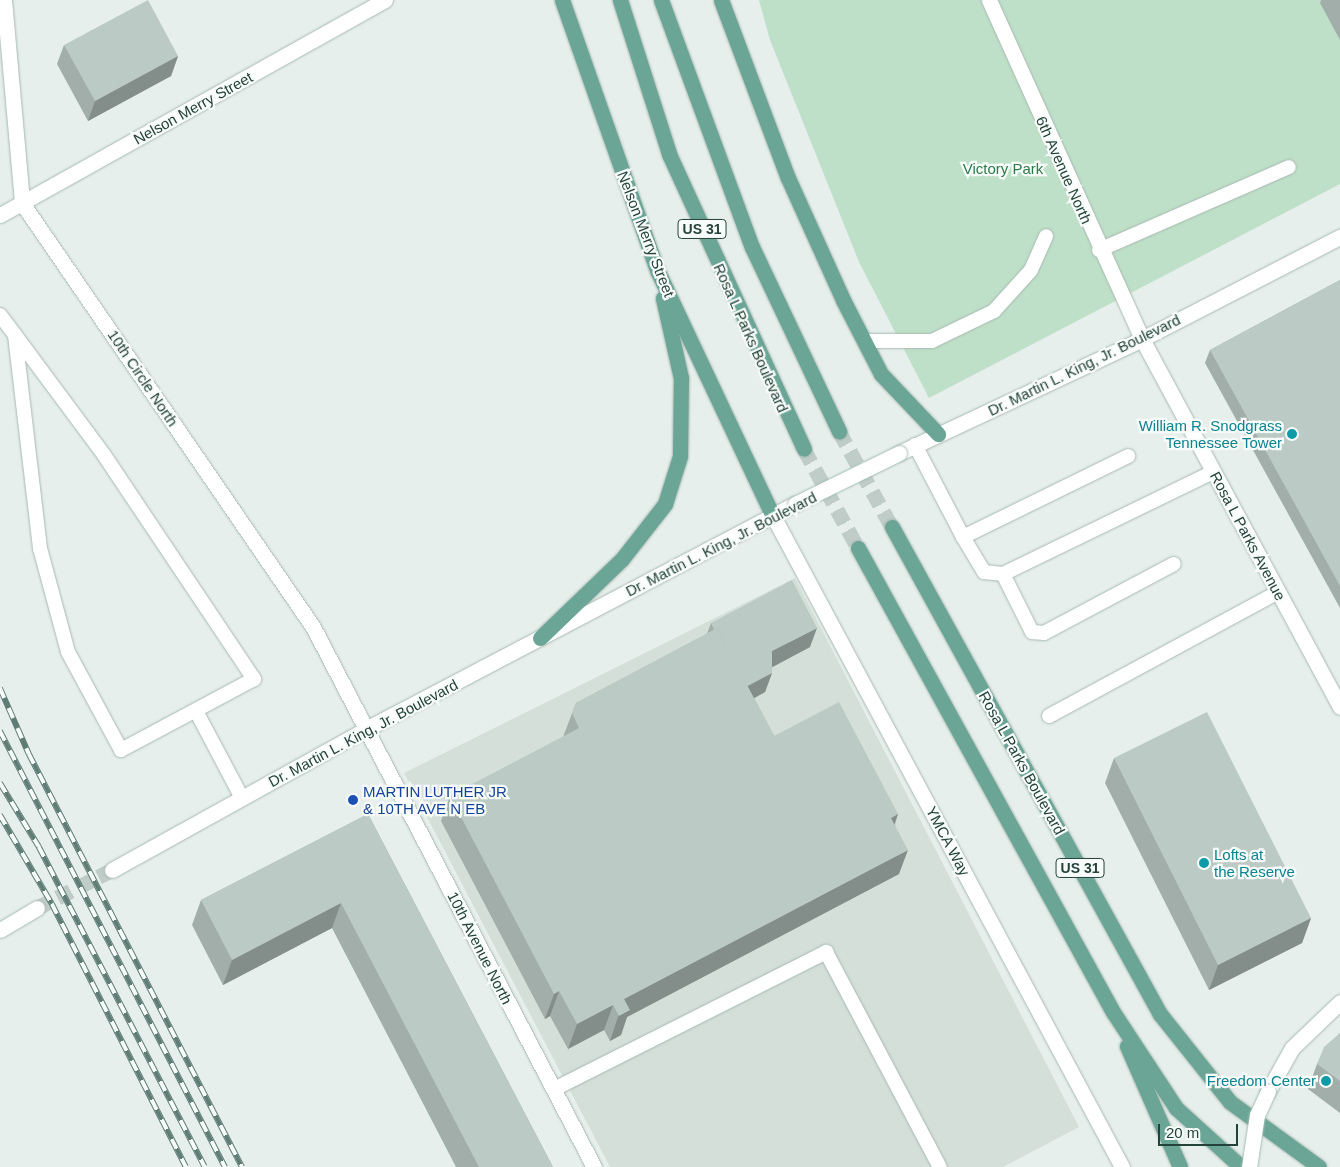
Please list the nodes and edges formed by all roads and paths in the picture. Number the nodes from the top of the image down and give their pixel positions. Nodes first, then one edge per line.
1 (4, 0) edge
2 (385, 0) edge
3 (562, 0) edge
4 (620, 0) edge
5 (660, 0) edge
6 (721, 0) edge
7 (989, 0) edge
8 (1289, 167) dead end
9 (22, 203) junction
10 (0, 215) edge
11 (1046, 236) dead end
12 (1340, 237) edge
13 (1099, 250) junction
14 (658, 272) junction
15 (0, 315) edge
16 (15, 335) junction
17 (1142, 339) junction
18 (864, 341) junction
19 (839, 431) tunnel mouth
20 (938, 434) junction
21 (915, 445) junction
22 (804, 449) tunnel mouth
23 (1128, 456) dead end
24 (1213, 472) junction
25 (773, 516) junction
26 (892, 528) tunnel mouth
27 (963, 537) junction
28 (858, 548) tunnel mouth
29 (1174, 564) dead end
30 (1003, 574) junction
31 (1278, 592) junction
32 (540, 638) junction
33 (1340, 707) edge
34 (196, 711) junction
35 (1049, 716) dead end
36 (368, 728) junction
37 (242, 798) junction
38 (112, 870) tunnel mouth
39 (37, 908) tunnel mouth
40 (0, 930) edge
41 (1340, 1002) edge
42 (1113, 1012) junction
43 (554, 1089) junction
44 (594, 1167) edge
45 (940, 1167) edge
46 (1122, 1167) edge
47 (1180, 1167) edge
48 (1241, 1167) edge
49 (1249, 1167) edge
50 (1319, 1167) edge

1 - 9 street, 10th Circle North
2 - 9 street, Nelson Merry Street
3 - 14 main road, Nelson Merry Street
4 - 22 main road, Rosa L Parks Boulevard / US 31
5 - 19 main road, US 31
6 - 18 main road
7 - 13 street, 6th Avenue North
8 - 13 lane
9 - 10 street, Nelson Merry Street
9 - 36 street, 10th Circle North
11 - 18 lane
12 - 17 street, Dr. Martin L. King, Jr. Boulevard
13 - 17 street, 6th Avenue North
14 - 25 main road, Nelson Merry Street
14 - 32 main road
15 - 16 lane
16 - 34 lane
16 - 34 lane
17 - 20 street, Dr. Martin L. King, Jr. Boulevard
17 - 24 street, Rosa L Parks Avenue
18 - 20 main road
20 - 21 street, Dr. Martin L. King, Jr. Boulevard
21 - 25 street, Dr. Martin L. King, Jr. Boulevard, bridge
21 - 27 lane
23 - 27 lane
24 - 30 lane
24 - 31 street, Rosa L Parks Avenue
25 - 32 street, Dr. Martin L. King, Jr. Boulevard
25 - 46 street, YMCA Way
26 - 50 main road, Rosa L Parks Boulevard / US 31
27 - 30 lane
28 - 42 main road, US 31
29 - 30 lane
31 - 33 street, Rosa L Parks Avenue
31 - 35 lane
32 - 36 street, Dr. Martin L. King, Jr. Boulevard
34 - 37 lane
36 - 37 street, Dr. Martin L. King, Jr. Boulevard
36 - 43 street, 10th Avenue North
37 - 38 street, Dr. Martin L. King, Jr. Boulevard
39 - 40 street
41 - 49 street, bridge
42 - 47 main road
42 - 48 main road, US 31
43 - 44 street, 10th Avenue North
43 - 45 lane

